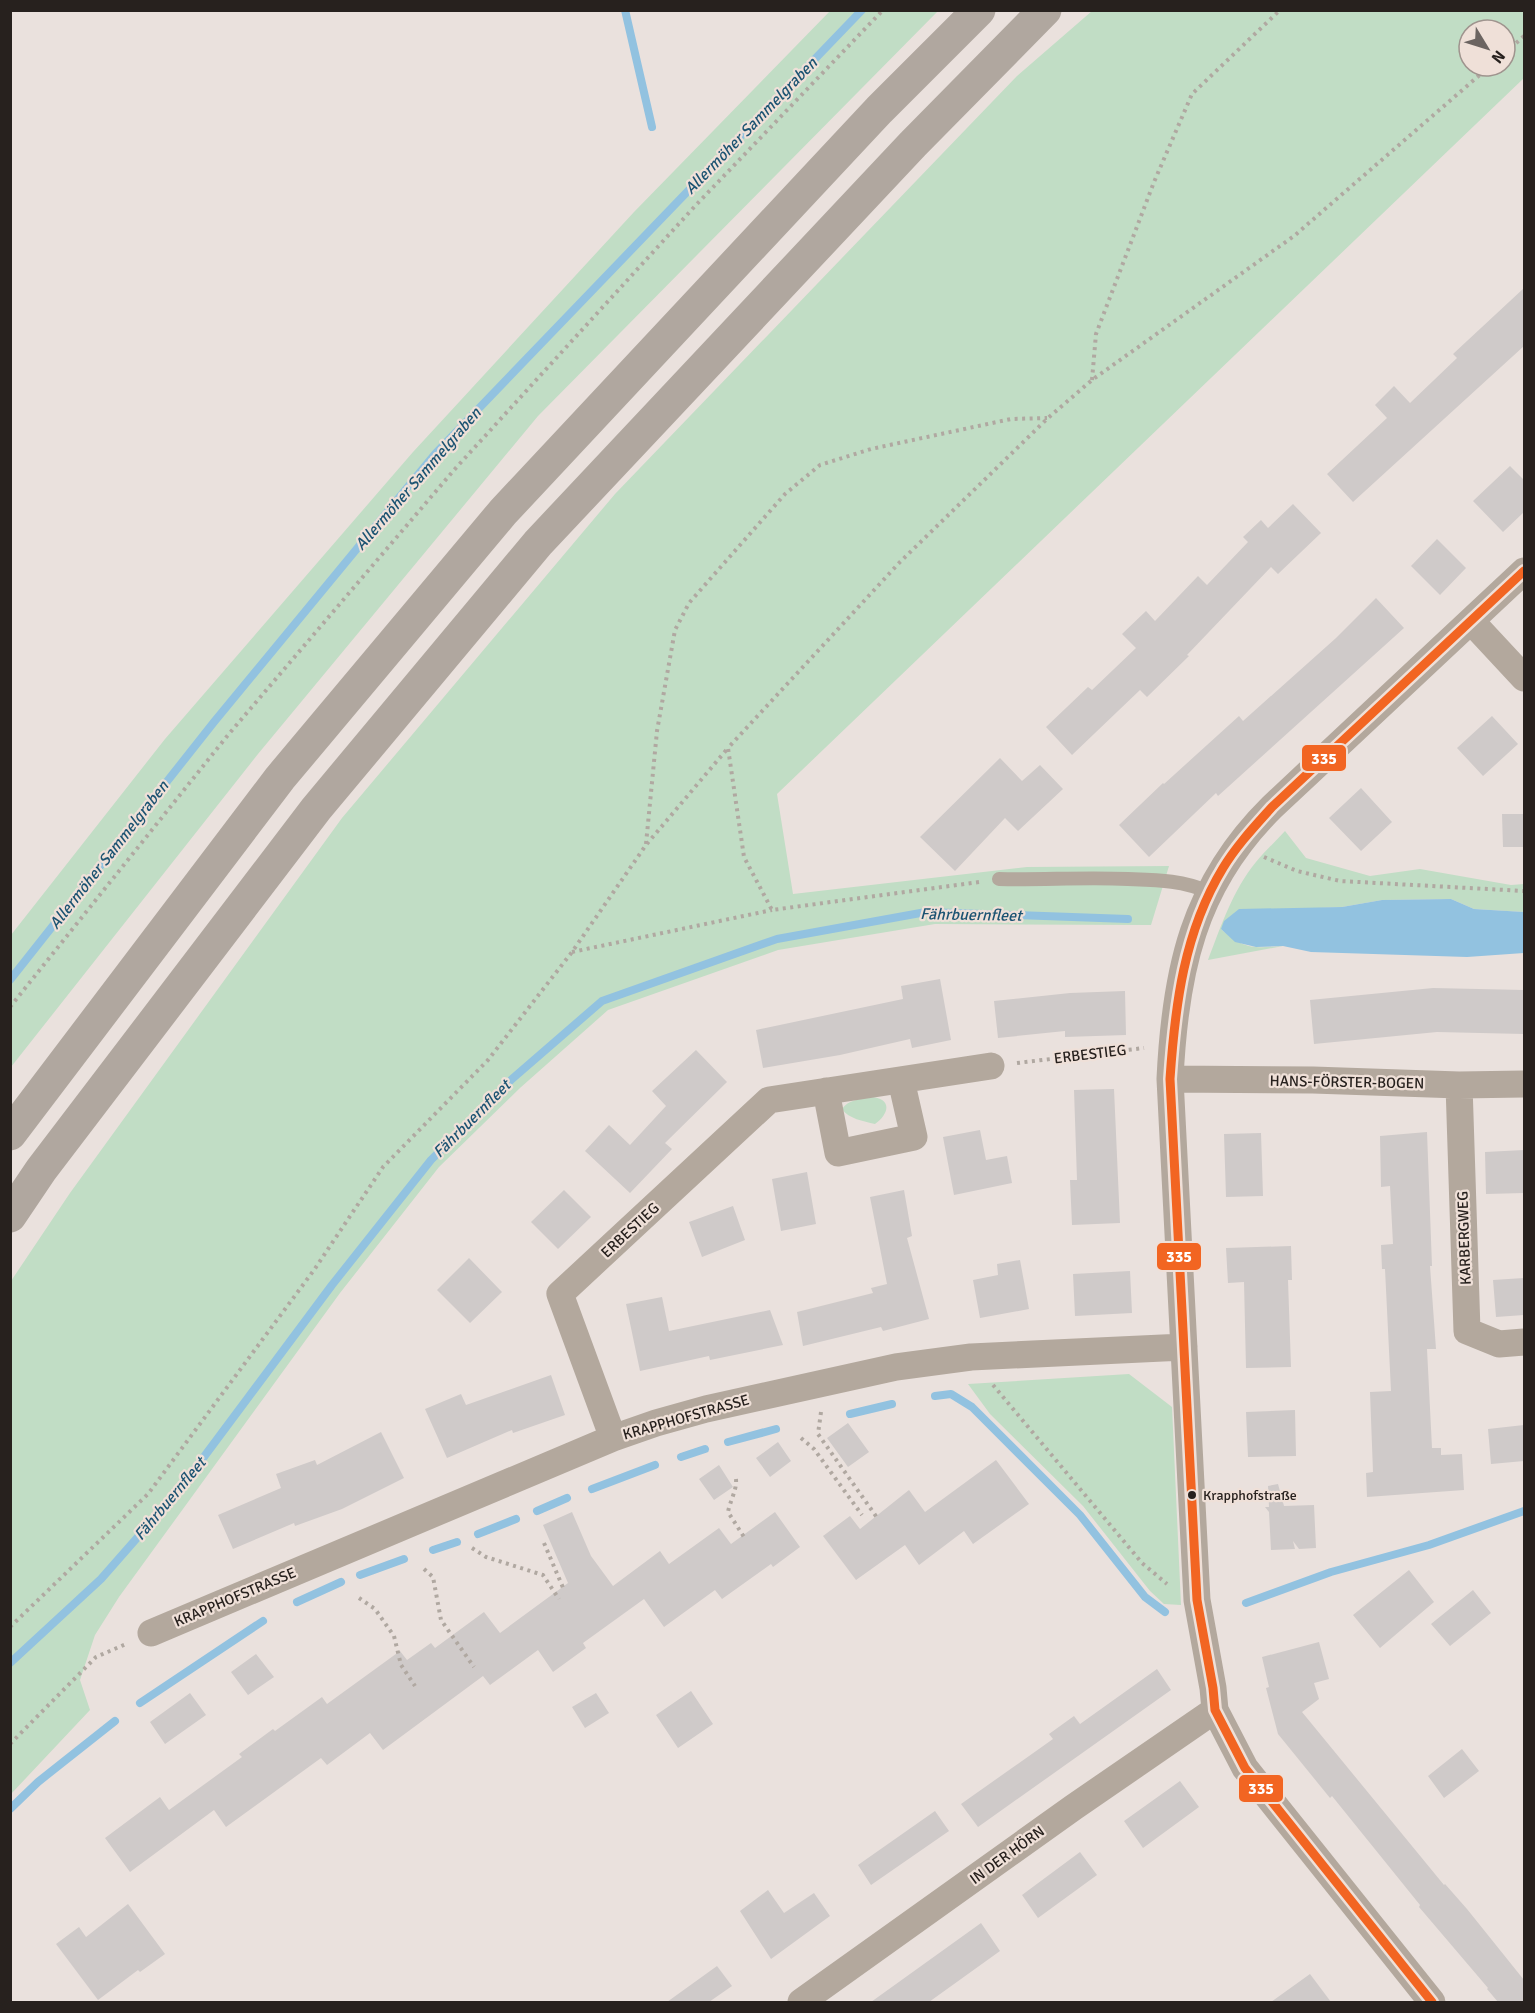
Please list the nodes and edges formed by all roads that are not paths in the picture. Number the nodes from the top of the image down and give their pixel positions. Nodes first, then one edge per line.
1 (979, 10) edge
2 (1045, 10) edge
3 (1524, 572) edge
4 (1471, 621) junction
5 (1524, 678) edge
6 (999, 879) road end
7 (1209, 892) junction
8 (992, 1066) road end
9 (1170, 1079) junction
10 (901, 1080) junction
11 (1524, 1084) edge
12 (1459, 1085) junction
13 (826, 1091) junction
14 (10, 1134) edge
15 (10, 1216) edge
16 (1524, 1342) edge
17 (1184, 1347) junction
18 (613, 1438) junction
19 (151, 1632) road end
20 (1215, 1710) junction
21 (801, 2002) edge
22 (1432, 2002) edge

1 - 14 highway
2 - 15 highway
3 - 4 street
4 - 5 street
4 - 7 street
6 - 7 lane
7 - 9 street
8 - 10 street, ERBESTIEG
9 - 12 street, HANS-FÖRSTER-BOGEN
9 - 17 street
10 - 13 street, ERBESTIEG
10 - 13 street
11 - 12 street, HANS-FÖRSTER-BOGEN
12 - 16 street, KARBERGWEG
13 - 18 street, ERBESTIEG
17 - 18 street, KRAPPHOFSTRASSE
17 - 20 street
18 - 19 street, KRAPPHOFSTRASSE
20 - 21 street, IN DER HÖRN
20 - 22 street

